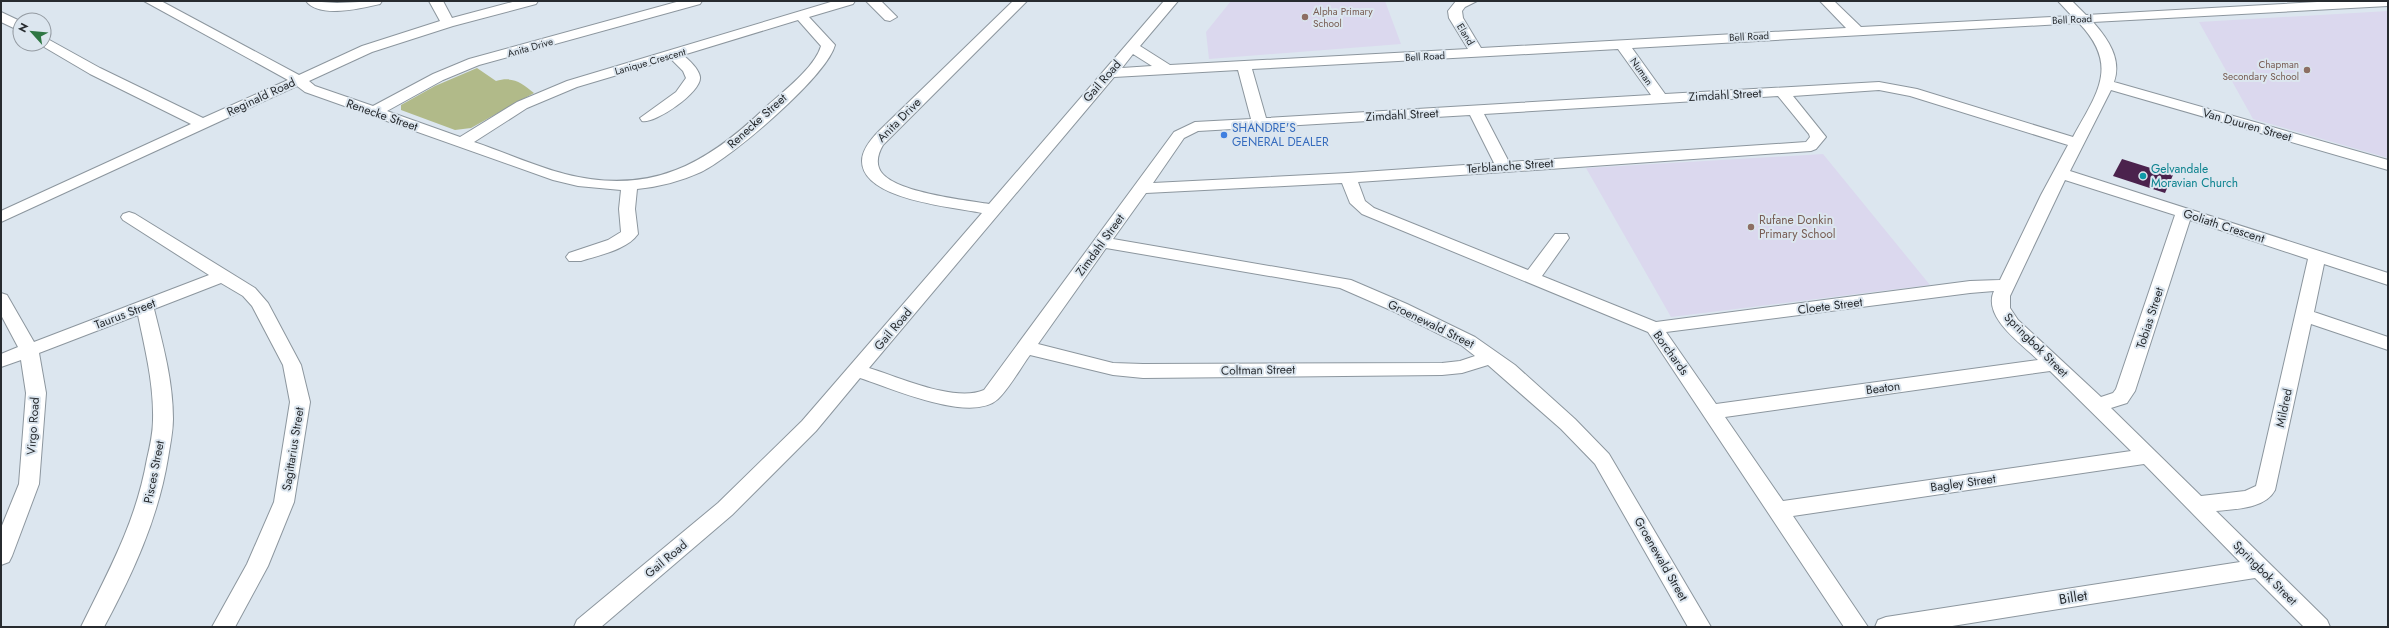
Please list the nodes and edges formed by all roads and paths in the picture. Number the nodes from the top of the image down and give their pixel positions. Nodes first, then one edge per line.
1 (151, 1) edge
2 (313, 1) edge
3 (375, 1) edge
4 (436, 1) edge
5 (531, 1) edge
6 (695, 1) edge
7 (848, 1) edge
8 (873, 1) edge
9 (1020, 1) edge
10 (1171, 1) edge
11 (1470, 1) edge
12 (1827, 1) edge
13 (2065, 1) edge
14 (2388, 2) edge
15 (2249, 5) edge
16 (800, 15) junction
17 (890, 17) dead end
18 (2081, 18) junction
19 (448, 22) junction
20 (1856, 30) junction
21 (1622, 44) junction
22 (52, 46) edge
23 (1132, 47) junction
24 (1477, 53) junction
25 (674, 54) junction
26 (1244, 67) junction
27 (1167, 70) junction
28 (1109, 73) junction
29 (298, 80) junction
30 (2106, 84) junction
31 (1782, 92) junction
32 (1661, 99) junction
33 (1476, 111) junction
34 (374, 112) junction
35 (647, 118) dead end
36 (1260, 123) junction
37 (202, 124) junction
38 (461, 143) junction
39 (2077, 143) junction
40 (2388, 165) edge
41 (1503, 166) junction
42 (2061, 173) junction
43 (1348, 178) junction
44 (629, 185) junction
45 (1141, 188) junction
46 (993, 210) junction
47 (2184, 213) junction
48 (129, 217) dead end
49 (1, 218) edge
50 (1561, 238) dead end
51 (1102, 242) junction
52 (2317, 256) junction
53 (575, 257) dead end
54 (222, 276) junction
55 (1531, 278) junction
56 (2388, 279) edge
57 (2006, 285) junction
58 (1, 299) edge
59 (145, 307) junction
60 (2305, 315) junction
61 (1654, 328) junction
62 (2388, 344) edge
63 (1025, 347) junction
64 (29, 350) junction
65 (1491, 357) junction
66 (1, 361) edge
67 (2054, 364) junction
68 (858, 371) junction
69 (2097, 405) junction
70 (1712, 412) junction
71 (2148, 456) junction
72 (2196, 505) junction
73 (1778, 510) junction
74 (1, 556) edge
75 (2260, 568) junction
76 (92, 627) edge
77 (223, 627) edge
78 (585, 627) edge
79 (1700, 627) edge
80 (1857, 627) edge
81 (1886, 627) edge
82 (2319, 627) edge

1 - 29 street, Renecke Street
2 - 3 street
4 - 19 street
5 - 19 street, Reginald Road
6 - 34 street, Anita Drive
7 - 16 street, Lanique Crescent
8 - 17 street
9 - 46 street, Anita Drive
10 - 23 street, Gail Road
11 - 24 street, Eland
12 - 20 street
13 - 18 street, Springbok Street
14 - 15 street, Bell Road
15 - 18 street, Bell Road
16 - 25 street, Lanique Crescent
16 - 44 street, Renecke Street
18 - 20 street, Bell Road
18 - 30 street, Springbok Street
19 - 29 street, Reginald Road
20 - 21 street, Bell Road
21 - 24 street, Bell Road
21 - 32 street, Numan
22 - 37 street
23 - 27 street
23 - 28 street, Gail Road
24 - 26 street, Bell Road
25 - 35 street
25 - 38 street, Lanique Crescent
26 - 27 street, Bell Road
26 - 36 street
27 - 28 street, Bell Road
28 - 46 street, Gail Road
29 - 34 street, Renecke Street
29 - 37 street, Reginald Road
30 - 39 street, Springbok Street
30 - 40 street, Van Duuren Street
31 - 32 street, Zimdahl Street
31 - 39 street, Zimdahl Street
31 - 41 street, Terblanche Street
32 - 33 street, Zimdahl Street
33 - 36 street, Zimdahl Street
33 - 41 street
34 - 38 street, Renecke Street
36 - 45 street, Zimdahl Street
37 - 49 street, Reginald Road
38 - 44 street, Renecke Street
39 - 42 street, Springbok Street
41 - 43 street, Terblanche Street
42 - 47 street, Goliath Crescent
42 - 57 street, Springbok Street
43 - 45 street, Terblanche Street
43 - 55 street, Borchards
44 - 53 street
45 - 51 street, Zimdahl Street
46 - 68 street, Gail Road
47 - 52 street, Goliath Crescent
47 - 69 street, Tobias Street
48 - 54 street, Sagittarius Street
50 - 55 street
51 - 63 street, Zimdahl Street
51 - 65 street, Groenewald Street
52 - 56 street, Goliath Crescent
52 - 60 street, Mildred
54 - 59 street, Taurus Street
54 - 77 street, Sagittarius Street
55 - 61 street, Borchards
57 - 61 street, Cloete Street
57 - 67 street, Springbok Street
58 - 64 street, Virgo Road
59 - 64 street, Taurus Street
59 - 76 street, Pisces Street
60 - 62 street
60 - 72 street, Mildred
61 - 70 street, Borchards
63 - 65 street, Coltman Street
63 - 68 street, Zimdahl Street
64 - 66 street, Taurus Street
64 - 74 street, Virgo Road
65 - 79 street, Groenewald Street
67 - 69 street, Springbok Street
67 - 70 street, Beaton
68 - 78 street, Gail Road
69 - 71 street, Springbok Street
70 - 73 street, Borchards
71 - 72 street, Springbok Street
71 - 73 street, Bagley Street
72 - 75 street, Springbok Street
73 - 80 street, Borchards
75 - 81 street, Billet
75 - 82 street, Springbok Street

